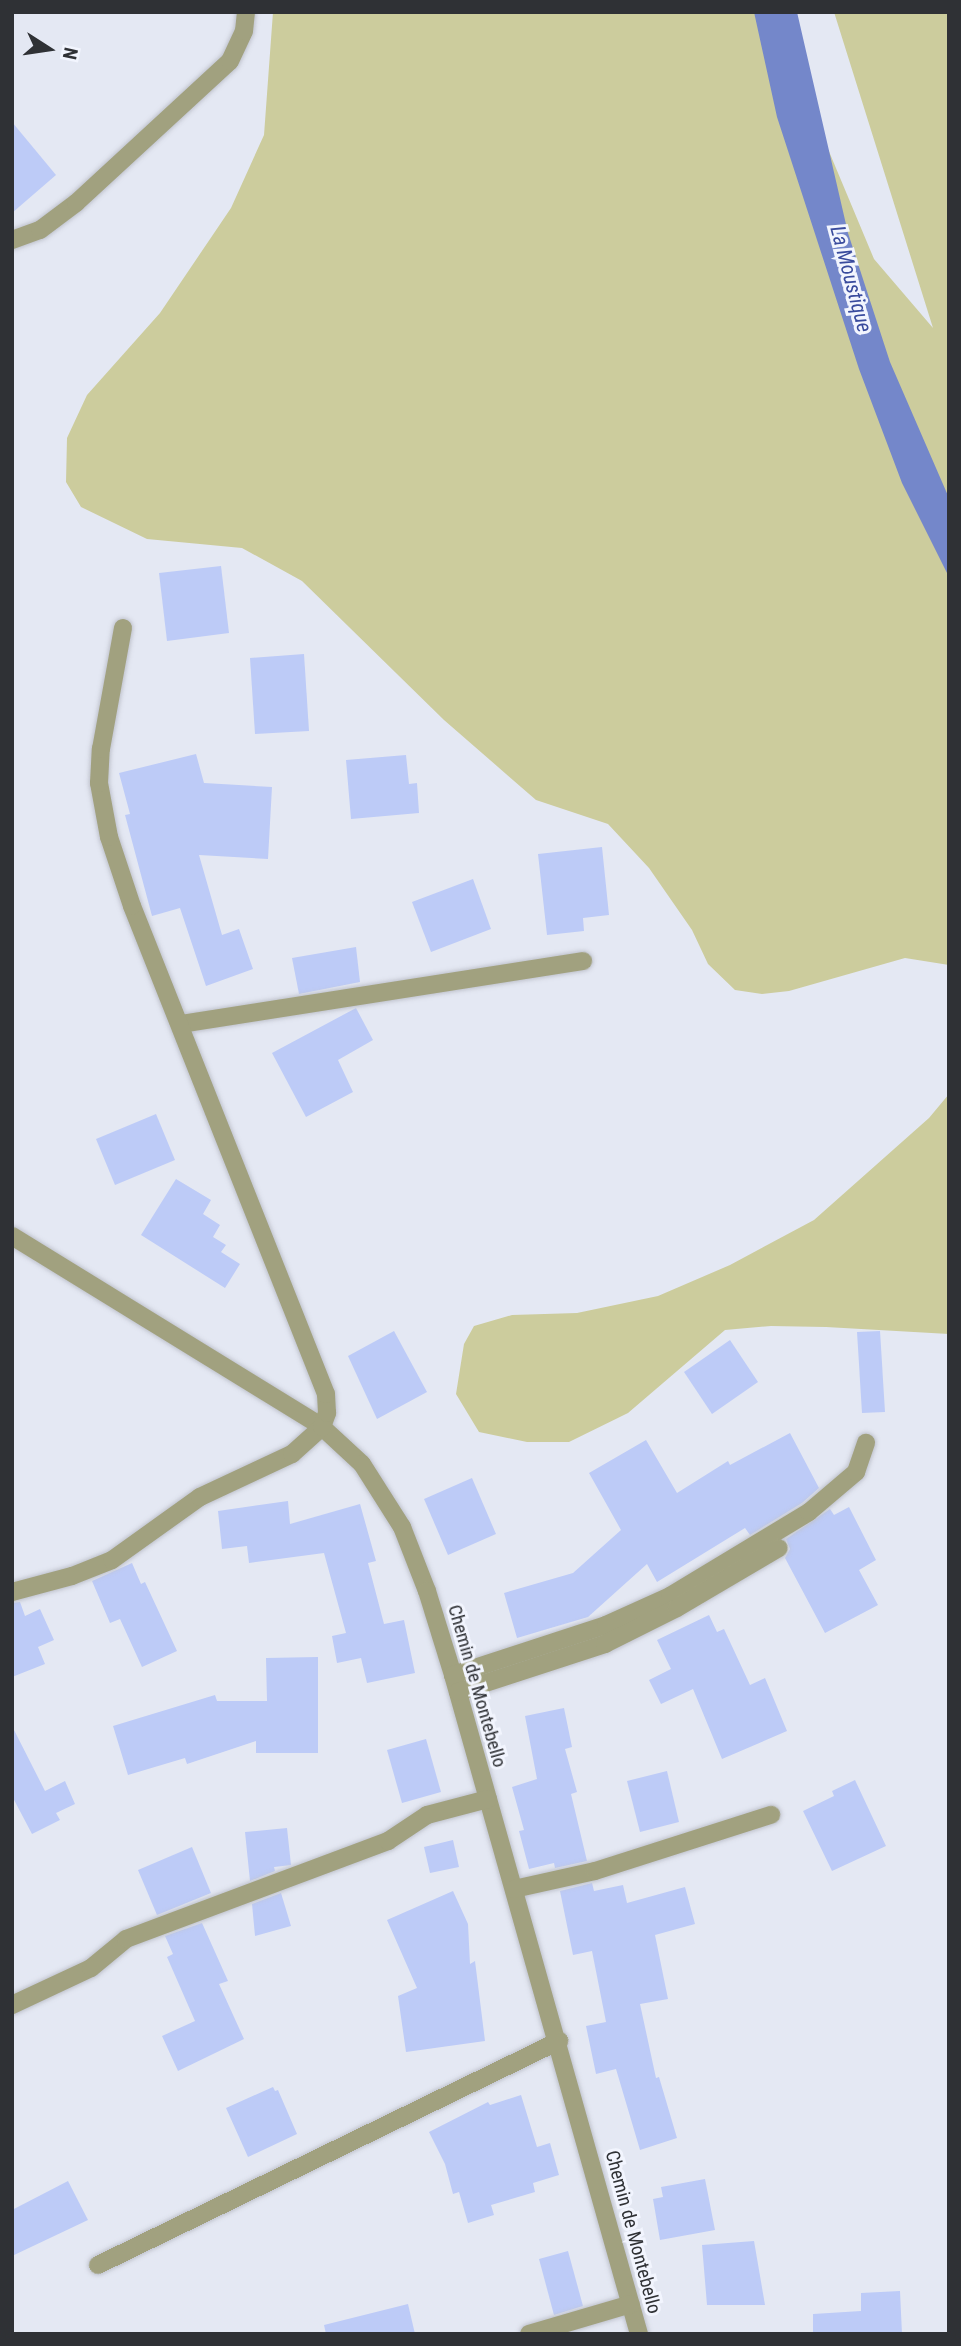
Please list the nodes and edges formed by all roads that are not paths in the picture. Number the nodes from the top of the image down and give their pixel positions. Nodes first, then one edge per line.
1 (246, 12) edge
2 (12, 240) edge
3 (123, 628) dead end
4 (583, 961) dead end
5 (181, 1024) junction
6 (12, 1236) edge
7 (322, 1427) junction
8 (866, 1443) dead end
9 (779, 1548) dead end
10 (12, 1592) edge
11 (455, 1683) junction
12 (488, 1799) junction
13 (771, 1815) dead end
14 (514, 1889) junction
15 (12, 2005) edge
16 (559, 2041) junction
17 (97, 2265) dead end
18 (631, 2304) junction
19 (529, 2334) edge
20 (639, 2334) edge

1 - 2 street
3 - 5 street
4 - 5 street
5 - 7 street
6 - 7 street, Chemin de Montebello
7 - 10 street
7 - 11 street, Chemin de Montebello
8 - 11 street
9 - 11 street
11 - 12 street, Chemin de Montebello
12 - 14 street, Chemin de Montebello
12 - 15 street
13 - 14 street
14 - 16 street, Chemin de Montebello
16 - 17 street
16 - 18 street, Chemin de Montebello
18 - 19 street
18 - 20 street, Chemin de Montebello

